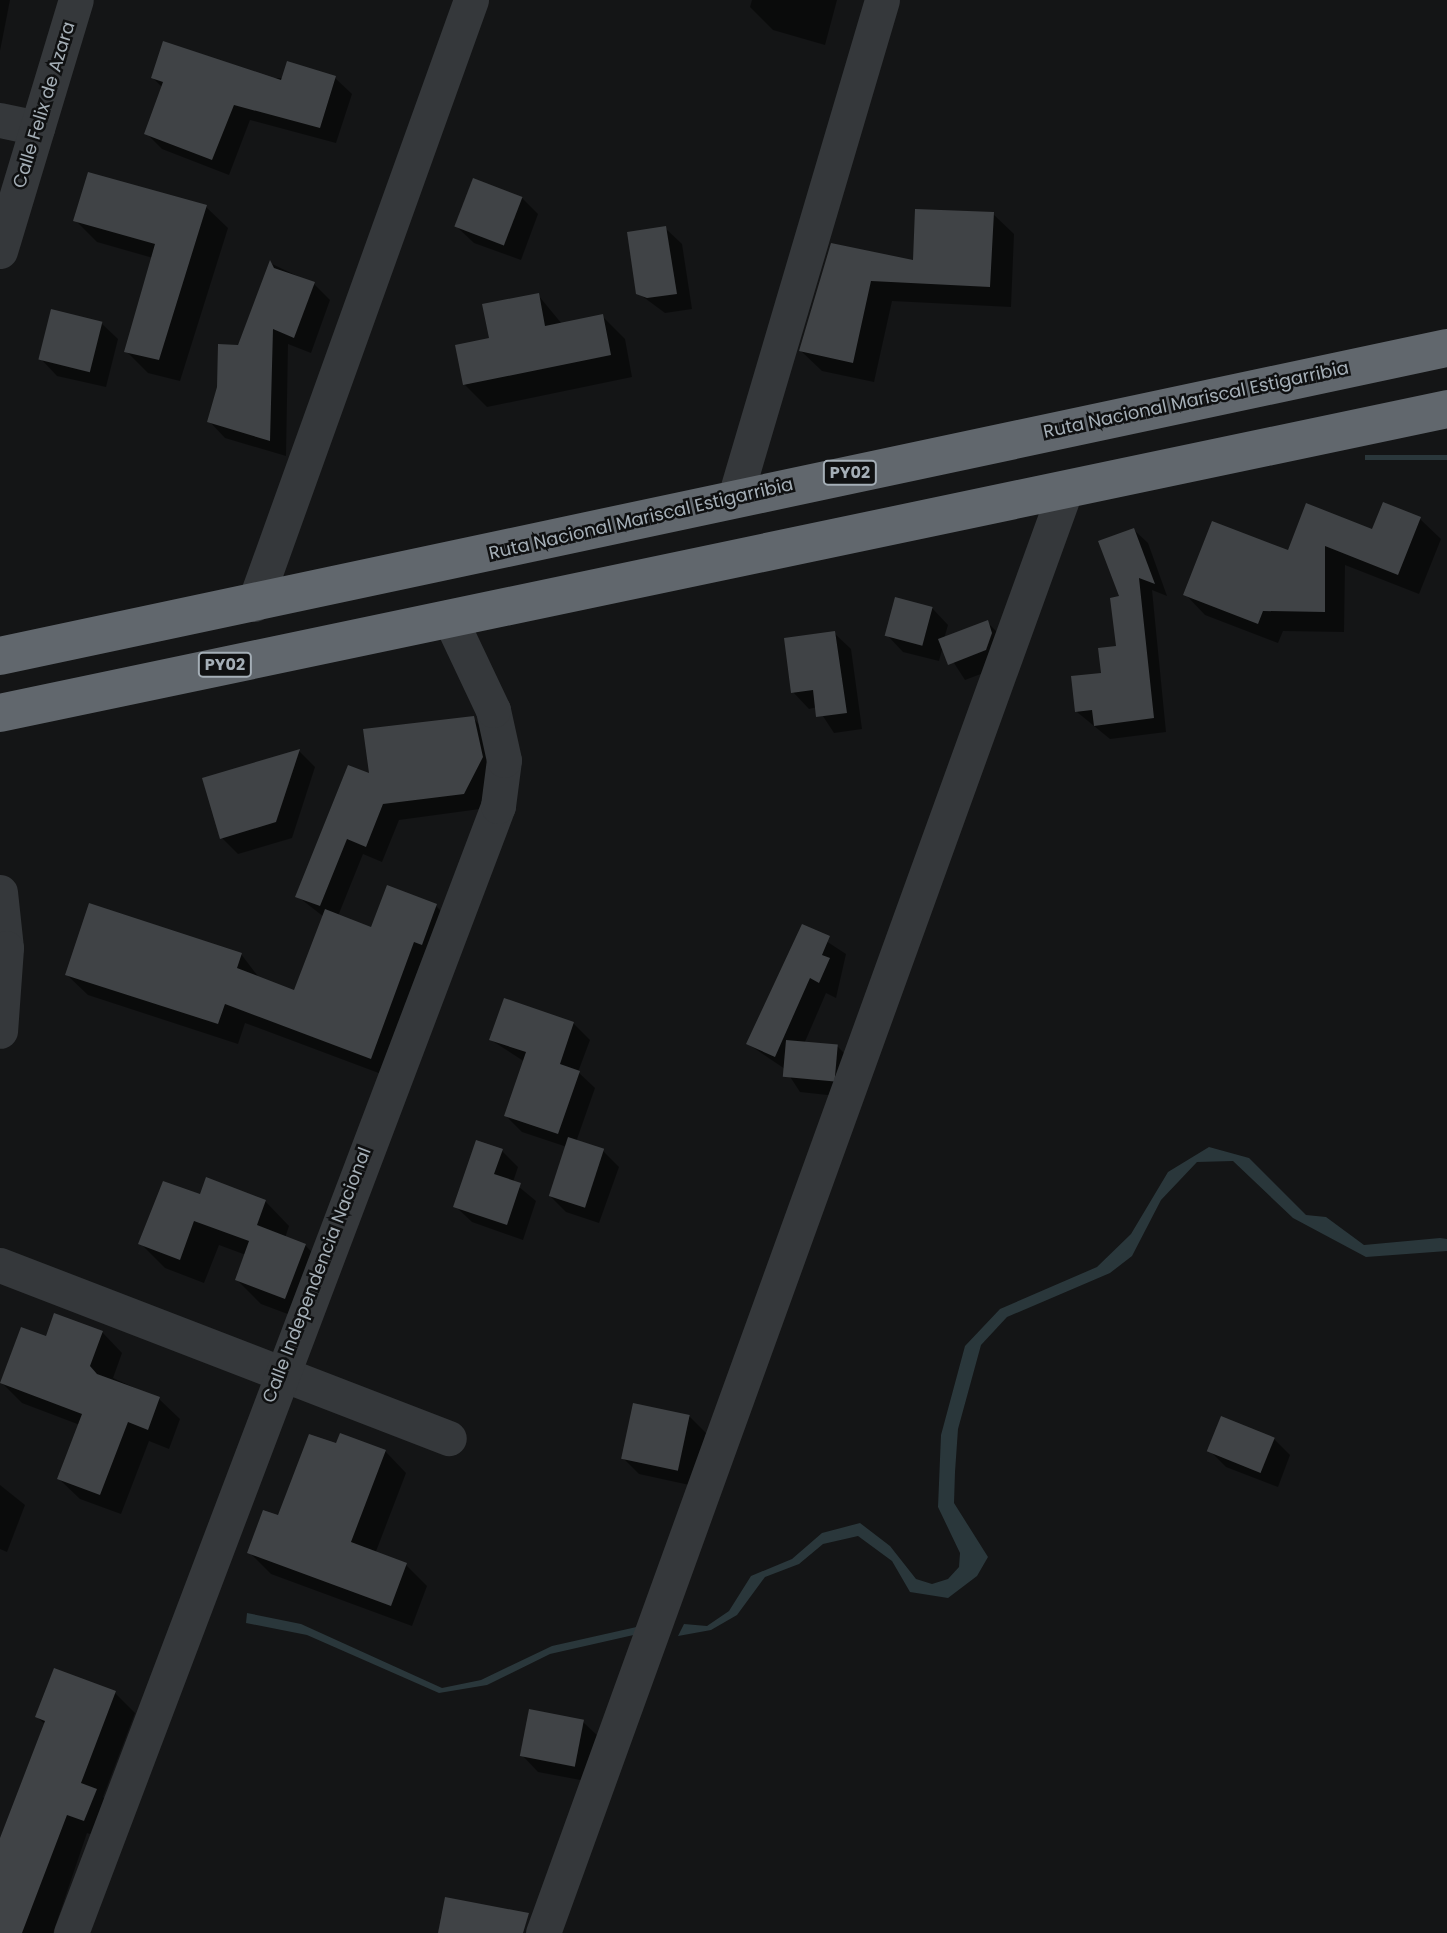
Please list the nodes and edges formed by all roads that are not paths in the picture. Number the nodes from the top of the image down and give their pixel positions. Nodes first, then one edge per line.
1 (76, 0) edge
2 (471, 0) edge
3 (882, 0) edge
4 (0, 120) edge
5 (37, 128) junction
6 (0, 251) edge
7 (1447, 348) edge
8 (1447, 409) edge
9 (1065, 491) junction
10 (735, 497) junction
11 (254, 604) junction
12 (449, 617) junction
13 (0, 656) edge
14 (0, 713) edge
15 (0, 892) edge
16 (0, 1031) edge
17 (0, 1265) edge
18 (279, 1372) junction
19 (449, 1438) dead end
20 (71, 1933) edge
21 (543, 1933) edge

1 - 5 street, Calle Felix de Azara
2 - 11 street
3 - 10 street
4 - 5 street
5 - 6 street, Calle Felix de Azara
7 - 10 highway, Ruta Nacional Mariscal Estigarribia / PY02
8 - 9 highway, PY02
9 - 12 highway, PY02
9 - 21 street
10 - 11 highway, Ruta Nacional Mariscal Estigarribia / PY02
11 - 13 highway, Ruta Nacional Mariscal Estigarribia / PY02
12 - 14 highway, PY02
12 - 18 street, Calle Independencia Nacional
15 - 16 street
17 - 18 street
18 - 19 street
18 - 20 street, Calle Independencia Nacional

